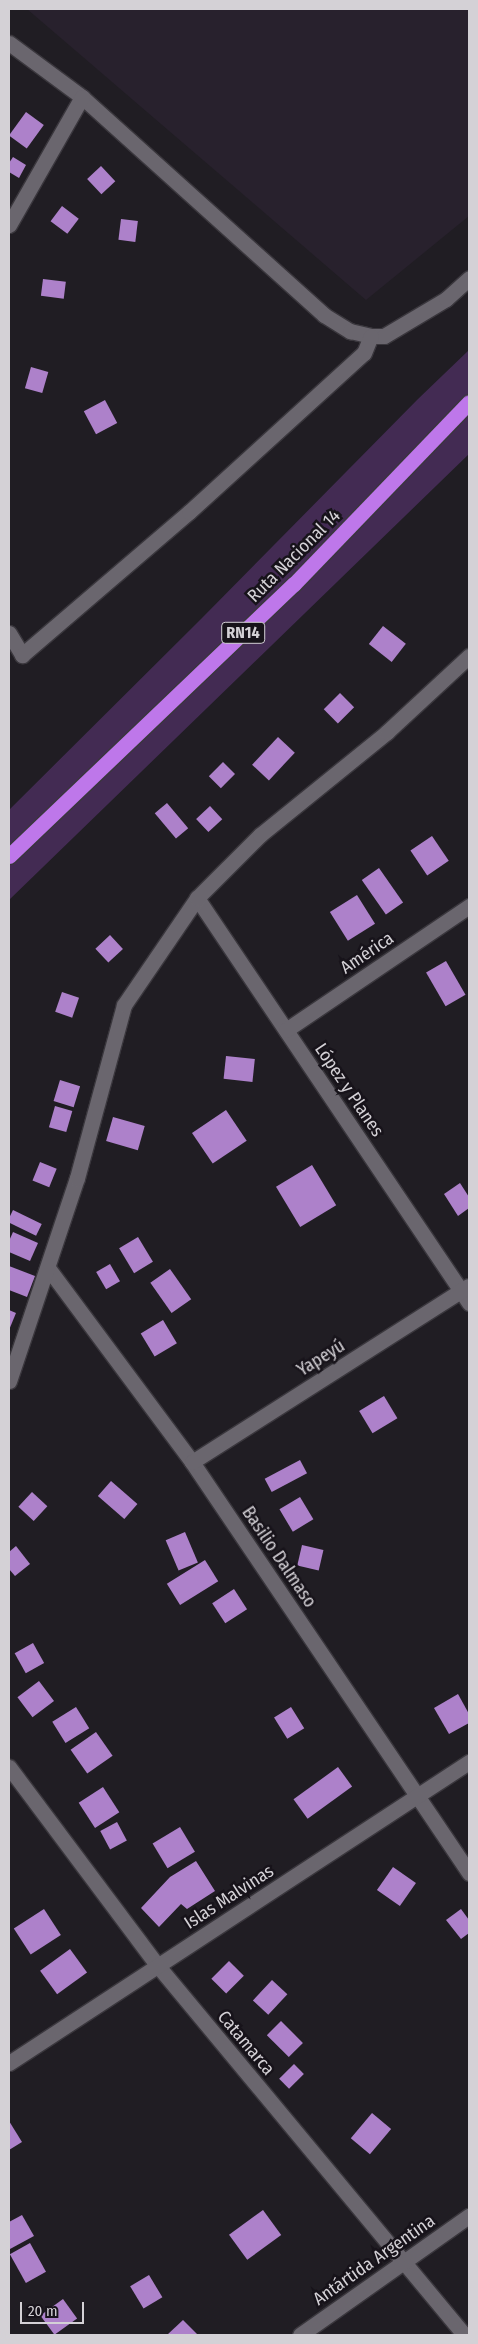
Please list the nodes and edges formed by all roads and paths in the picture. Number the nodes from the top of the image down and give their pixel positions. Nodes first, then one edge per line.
1 (9, 43) edge
2 (82, 97) junction
3 (9, 225) edge
4 (469, 278) edge
5 (371, 336) junction
6 (469, 402) edge
7 (9, 633) edge
8 (469, 656) edge
9 (9, 856) edge
10 (197, 898) junction
11 (469, 906) edge
12 (286, 1030) junction
13 (48, 1268) junction
14 (467, 1293) edge
15 (9, 1382) edge
16 (192, 1462) junction
17 (469, 1762) edge
18 (9, 1767) edge
19 (418, 1796) junction
20 (469, 1873) edge
21 (158, 1966) junction
22 (9, 2063) edge
23 (469, 2216) edge
24 (404, 2262) junction
25 (300, 2335) edge
26 (464, 2335) edge

1 - 2 street
2 - 3 street
2 - 5 street
4 - 5 street
5 - 7 street
6 - 9 highway, Ruta Nacional 14 / RN14
8 - 10 street
10 - 12 street, López y Planes
10 - 13 street
11 - 12 street, América
12 - 14 street, López y Planes
13 - 15 street
13 - 16 street, Basilio Dalmaso
14 - 16 street, Yapeyú
16 - 19 street, Basilio Dalmaso
17 - 19 street, Islas Malvinas
18 - 21 street, Catamarca
19 - 20 street, Basilio Dalmaso
19 - 21 street, Islas Malvinas
21 - 22 street, Islas Malvinas
21 - 24 street, Catamarca
23 - 24 street, Antártida Argentina
24 - 25 street, Antártida Argentina
24 - 26 street, Catamarca

